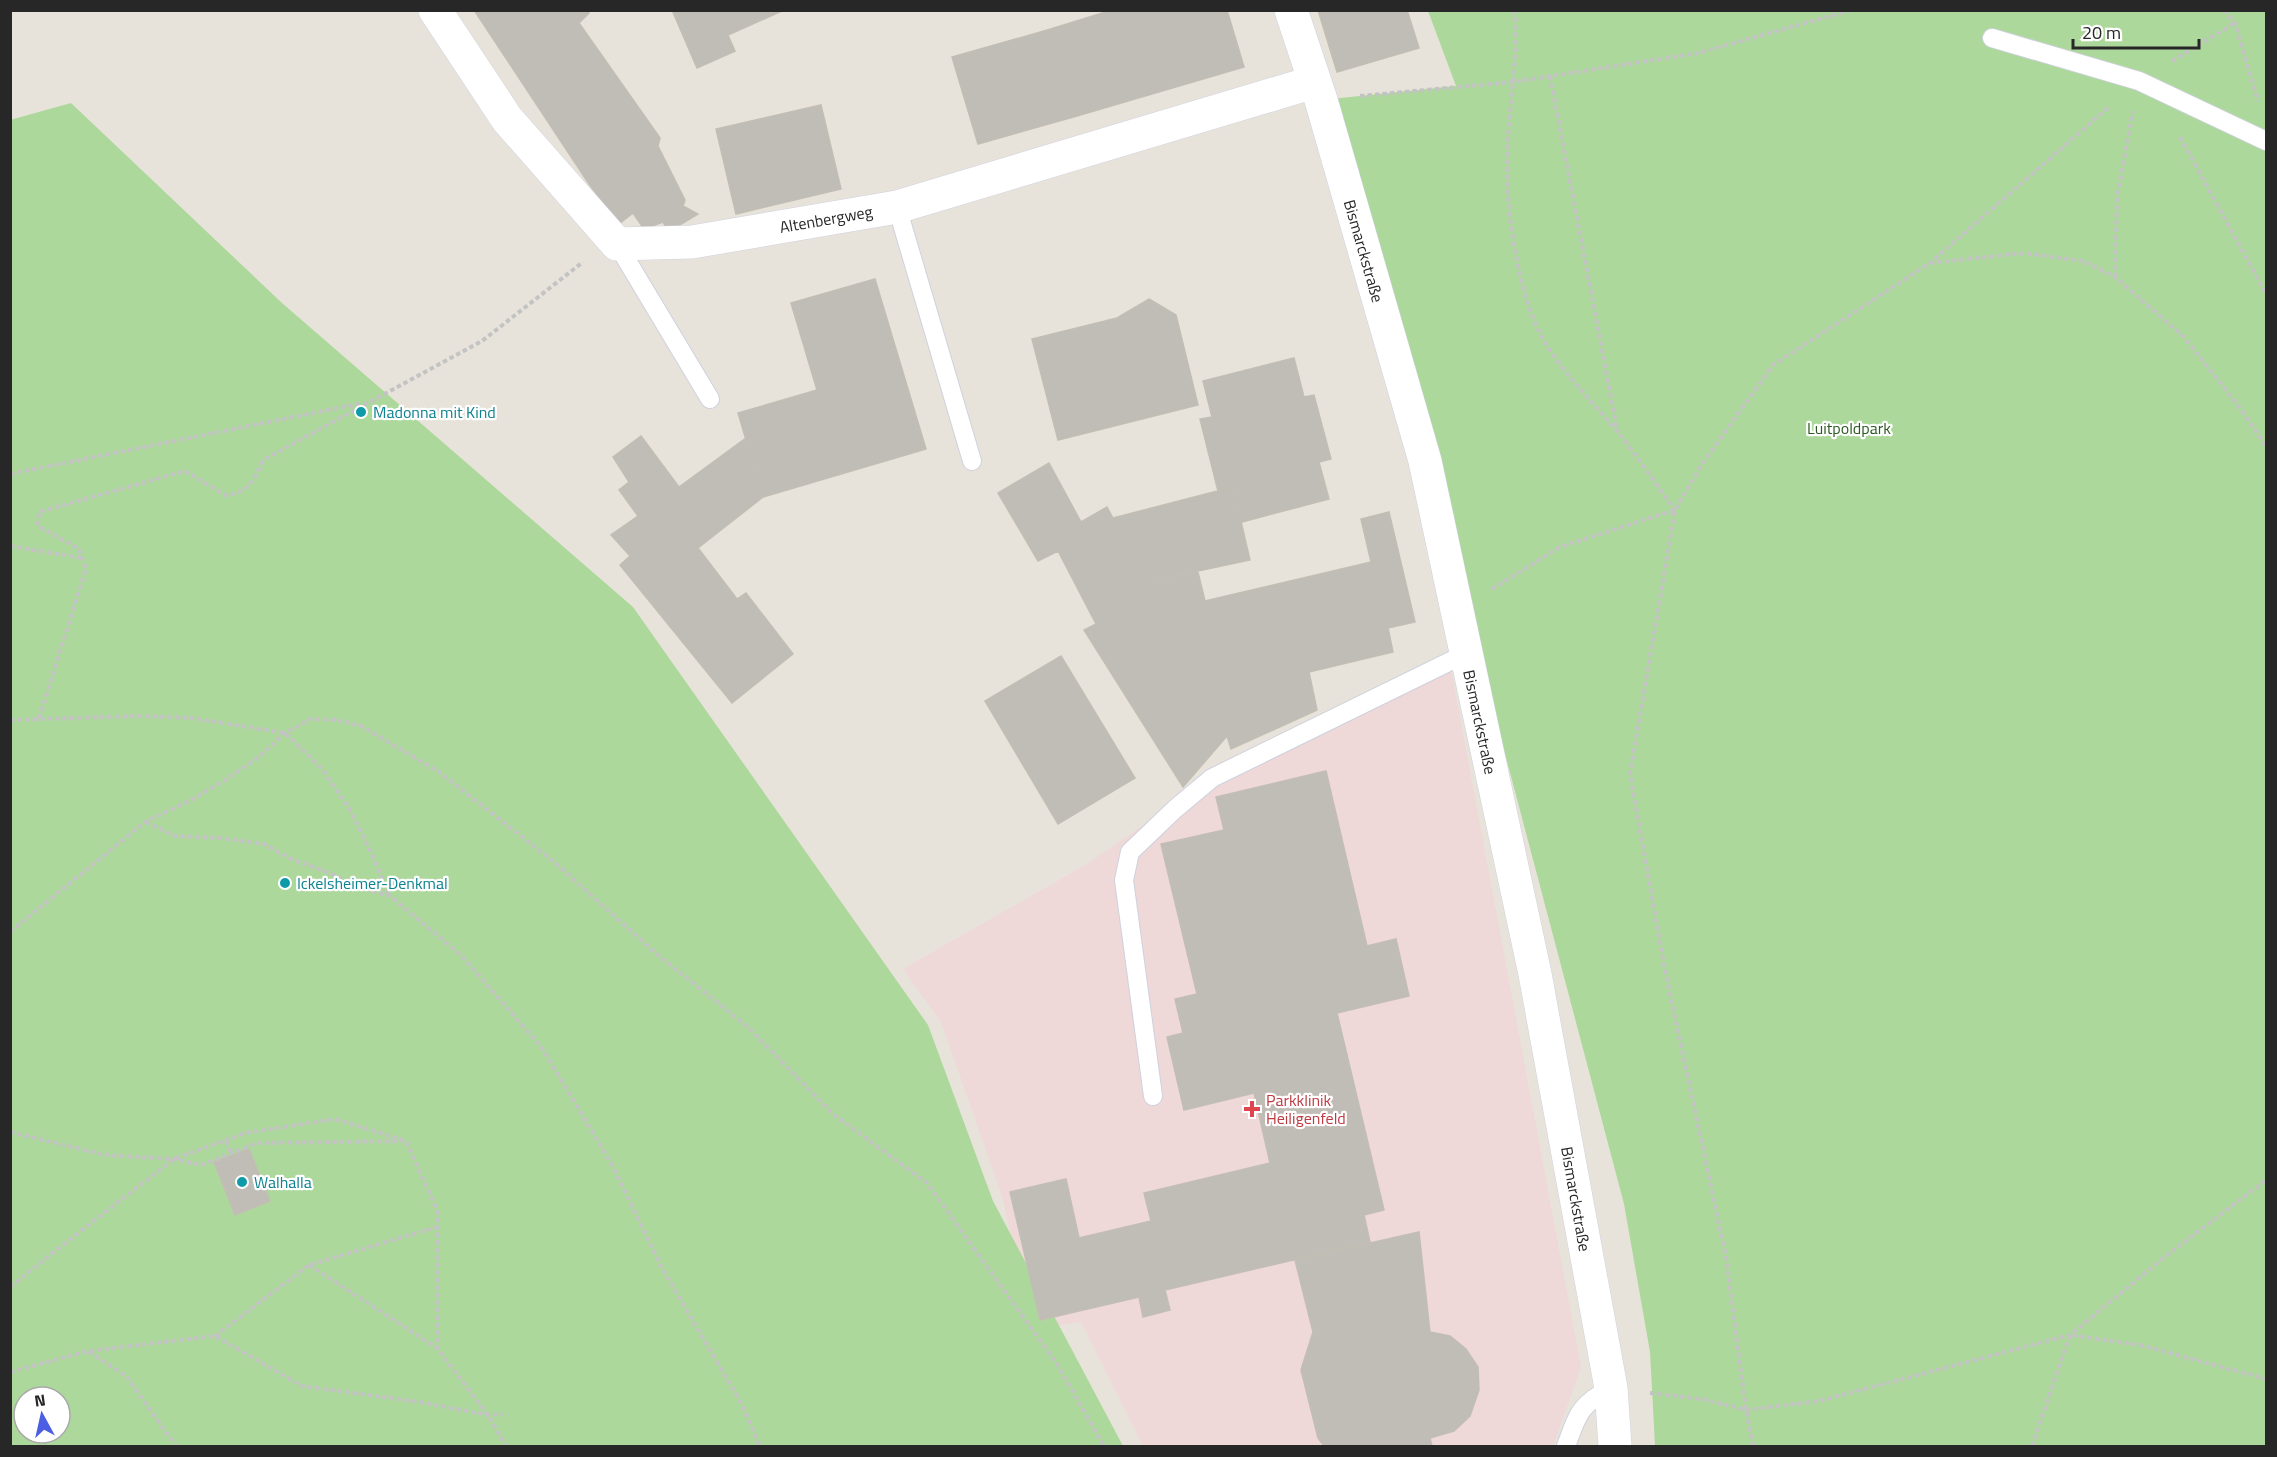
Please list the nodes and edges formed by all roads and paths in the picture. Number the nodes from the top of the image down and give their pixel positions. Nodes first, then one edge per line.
1 (435, 10) edge
2 (1291, 10) edge
3 (1514, 10) edge
4 (1852, 10) edge
5 (2224, 10) edge
6 (2235, 23) junction
7 (1992, 38) dead end
8 (1550, 76) junction
9 (2139, 81) junction
10 (1513, 82) junction
11 (1317, 91) junction
12 (2260, 110) dead end
13 (2175, 127) dead end
14 (2266, 141) edge
15 (897, 207) junction
16 (617, 244) junction
17 (1930, 263) junction
18 (2115, 277) junction
19 (2266, 294) edge
20 (711, 399) dead end
21 (366, 402) junction
22 (1618, 432) junction
23 (2266, 446) edge
24 (972, 461) dead end
25 (10, 474) edge
26 (1675, 510) junction
27 (10, 546) edge
28 (82, 558) junction
29 (1457, 609) junction
30 (1465, 654) junction
31 (39, 718) junction
32 (10, 720) edge
33 (285, 733) junction
34 (145, 822) junction
35 (390, 896) junction
36 (10, 932) edge
37 (1153, 1096) dead end
38 (10, 1132) edge
39 (226, 1141) junction
40 (406, 1141) junction
41 (231, 1154) junction
42 (174, 1159) junction
43 (2266, 1180) edge
44 (437, 1227) junction
45 (309, 1265) junction
46 (10, 1287) edge
47 (2070, 1335) junction
48 (215, 1336) junction
49 (437, 1348) junction
50 (88, 1351) junction
51 (10, 1372) edge
52 (2266, 1379) edge
53 (1611, 1388) junction
54 (1746, 1410) junction
55 (504, 1414) dead end
56 (488, 1415) junction
57 (176, 1446) edge
58 (506, 1446) edge
59 (760, 1446) edge
60 (1104, 1446) edge
61 (1566, 1446) edge
62 (1615, 1446) edge
63 (1753, 1446) edge
64 (2032, 1446) edge

1 - 16 street
2 - 11 street, Bismarckstraße
3 - 10 path
4 - 8 path
5 - 6 path
6 - 9 path
6 - 12 path
7 - 9 lane
8 - 10 path
8 - 22 path
9 - 14 lane
9 - 17 path
9 - 18 path
10 - 11 path
10 - 22 path
11 - 15 street, Altenbergweg
11 - 29 street, Bismarckstraße
13 - 19 path
15 - 16 street, Altenbergweg
15 - 24 lane
16 - 20 lane
16 - 21 path
17 - 18 path
17 - 26 path
18 - 23 path
21 - 25 path
21 - 28 path
22 - 26 path
26 - 29 path
26 - 54 path
27 - 28 path
28 - 31 path
29 - 30 street, Bismarckstraße
30 - 37 lane
30 - 53 street, Bismarckstraße
31 - 32 path
31 - 33 path
33 - 34 path
33 - 35 path
33 - 60 path
34 - 35 path
34 - 36 path
35 - 59 path
38 - 42 path
39 - 40 path
39 - 41 path
39 - 42 path
40 - 41 path
40 - 44 path
41 - 42 path
42 - 46 path
43 - 47 path
44 - 45 path
44 - 49 path
45 - 48 path
45 - 49 path
47 - 52 path
47 - 54 path
47 - 64 path
48 - 50 path
48 - 56 path
49 - 56 path
50 - 51 path
50 - 57 path
53 - 54 path
53 - 61 lane
53 - 62 street, Bismarckstraße
54 - 63 path
55 - 56 path
56 - 58 path

